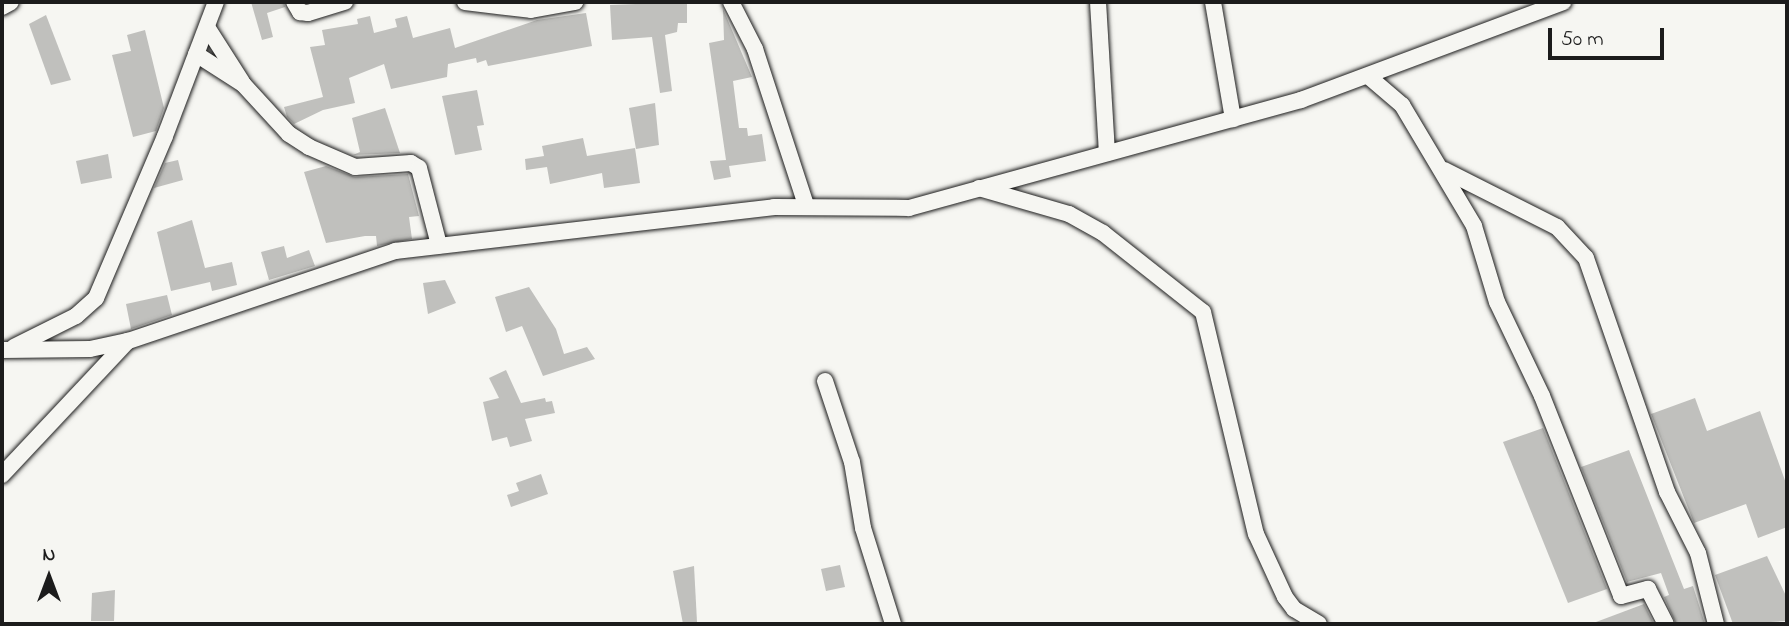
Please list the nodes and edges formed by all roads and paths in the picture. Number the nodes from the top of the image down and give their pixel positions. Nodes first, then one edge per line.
1 (11, 2) edge
2 (216, 2) edge
3 (294, 2) edge
4 (345, 2) edge
5 (465, 2) edge
6 (575, 2) edge
7 (731, 2) edge
8 (1098, 2) edge
9 (1213, 2) edge
10 (1563, 2) edge
11 (2, 7) edge
12 (206, 27) junction
13 (197, 54) junction
14 (1368, 76) junction
15 (243, 84) junction
16 (1233, 119) junction
17 (1107, 153) junction
18 (1441, 169) junction
19 (979, 188) junction
20 (806, 205) junction
21 (439, 245) junction
22 (128, 341) junction
23 (5, 350) edge
24 (825, 381) dead end
25 (2, 475) edge
26 (893, 624) edge
27 (1320, 624) edge
28 (1666, 624) edge
29 (1716, 624) edge

1 - 11 street
2 - 12 street
3 - 4 street
5 - 6 street
7 - 20 street
8 - 17 street
9 - 16 street
10 - 14 street
12 - 13 street
12 - 15 street
13 - 15 street
13 - 23 street
14 - 16 street
14 - 18 street
15 - 21 street
16 - 17 street
17 - 19 street
18 - 28 street
18 - 29 street
19 - 20 street
19 - 27 street
20 - 21 street
21 - 22 street
22 - 23 street
22 - 25 street
24 - 26 street

